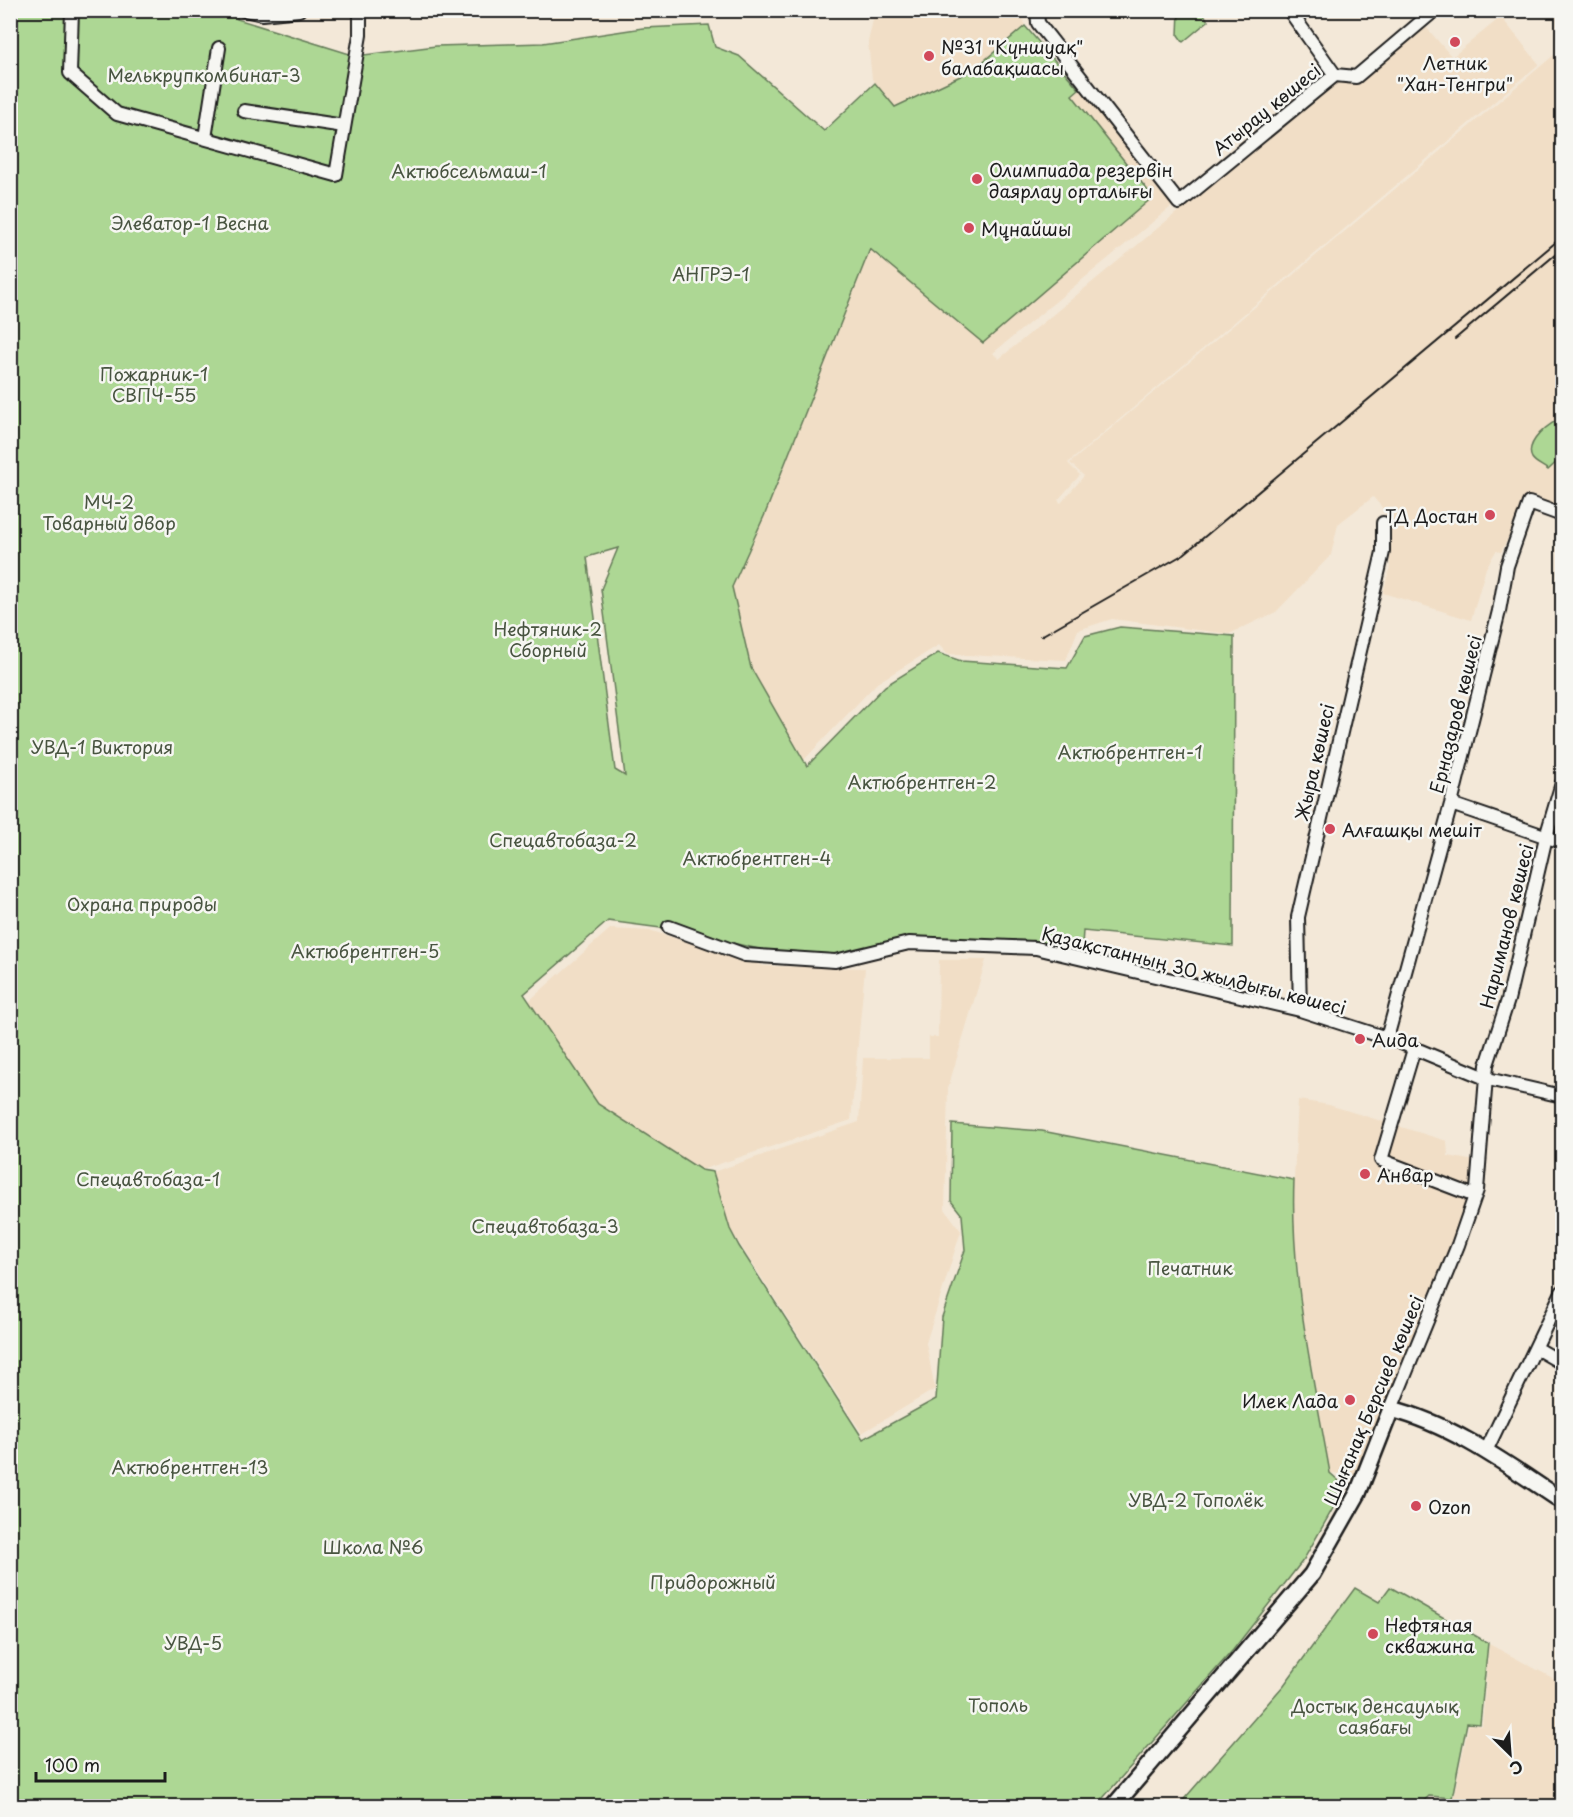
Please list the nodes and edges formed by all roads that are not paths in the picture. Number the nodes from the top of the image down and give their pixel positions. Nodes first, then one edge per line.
1 (72, 10) edge
2 (244, 10) edge
3 (299, 10) edge
4 (360, 10) edge
5 (1037, 10) edge
6 (1289, 10) edge
7 (1436, 10) edge
8 (219, 48) dead end
9 (1335, 75) junction
10 (244, 111) dead end
11 (344, 126) junction
12 (205, 138) junction
13 (1563, 515) edge
14 (1383, 524) dead end
15 (1563, 783) edge
16 (1451, 804) junction
17 (1546, 837) junction
18 (1563, 842) edge
19 (669, 927) dead end
20 (1300, 1010) junction
21 (1387, 1038) junction
22 (1414, 1049) junction
23 (1488, 1079) junction
24 (1563, 1096) edge
25 (1475, 1196) junction
26 (1563, 1292) edge
27 (1536, 1348) junction
28 (1563, 1362) edge
29 (1391, 1409) junction
30 (1486, 1451) junction
31 (1563, 1501) edge
32 (1114, 1806) edge

1 - 12 street
2 - 3 street
4 - 11 street
5 - 9 street, Атырау көшесі
6 - 9 street
7 - 9 street, Атырау көшесі
8 - 12 street
10 - 11 street
11 - 12 street
13 - 16 street, Ерназаров көшесі
14 - 20 street, Жыра көшесі
15 - 17 street, Нариманов көшесі
16 - 17 street
16 - 21 street, Ерназаров көшесі
17 - 18 street
17 - 23 street, Нариманов көшесі
19 - 20 street, Қазақстанның 30 жылдығы көшесі
20 - 21 street, Қазақстанның 30 жылдығы көшесі
21 - 22 street, Қазақстанның 30 жылдығы көшесі
22 - 23 street, Қазақстанның 30 жылдығы көшесі
22 - 25 street
23 - 24 street, Қазақстанның 30 жылдығы көшесі
23 - 25 street, Шығанақ Берсиев көшесі
25 - 29 street, Шығанақ Берсиев көшесі
26 - 27 street
27 - 28 street
27 - 30 street
29 - 30 main road
29 - 32 main road, Шығанақ Берсиев көшесі
30 - 31 main road

